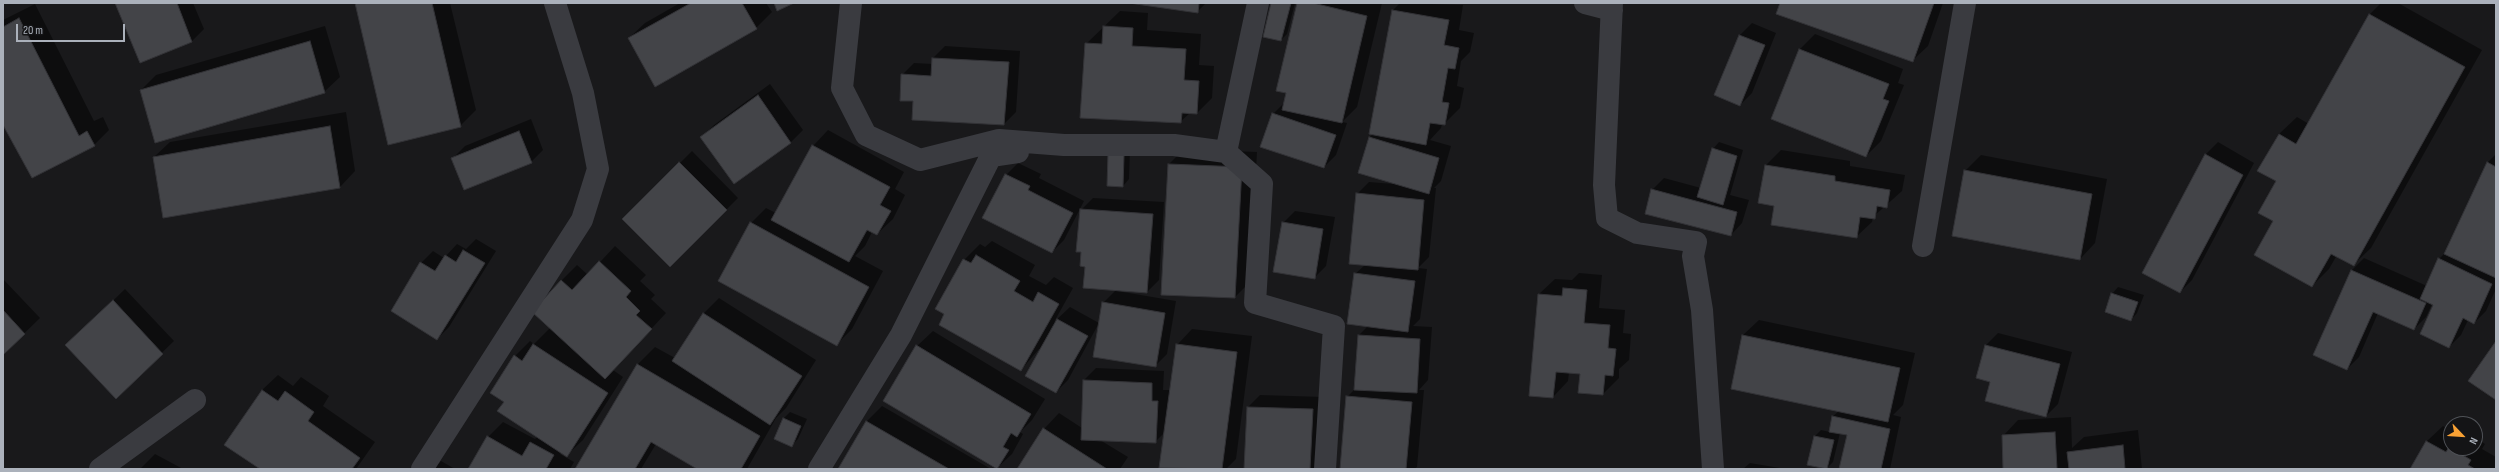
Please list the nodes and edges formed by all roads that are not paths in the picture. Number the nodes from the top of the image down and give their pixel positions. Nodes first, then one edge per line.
1 (555, 3) edge
2 (851, 3) edge
3 (1258, 3) edge
4 (1585, 3) edge
5 (1965, 3) edge
6 (1612, 6) edge
7 (1064, 145) junction
8 (1226, 152) junction
9 (1923, 246) dead end
10 (195, 400) dead end
11 (100, 469) edge
12 (422, 469) edge
13 (819, 469) edge
14 (1326, 469) edge
15 (1713, 469) edge

1 - 12 street
2 - 7 street
3 - 8 street
4 - 6 street
5 - 9 street
6 - 15 street
7 - 8 street
7 - 13 street
8 - 14 street
10 - 11 street

